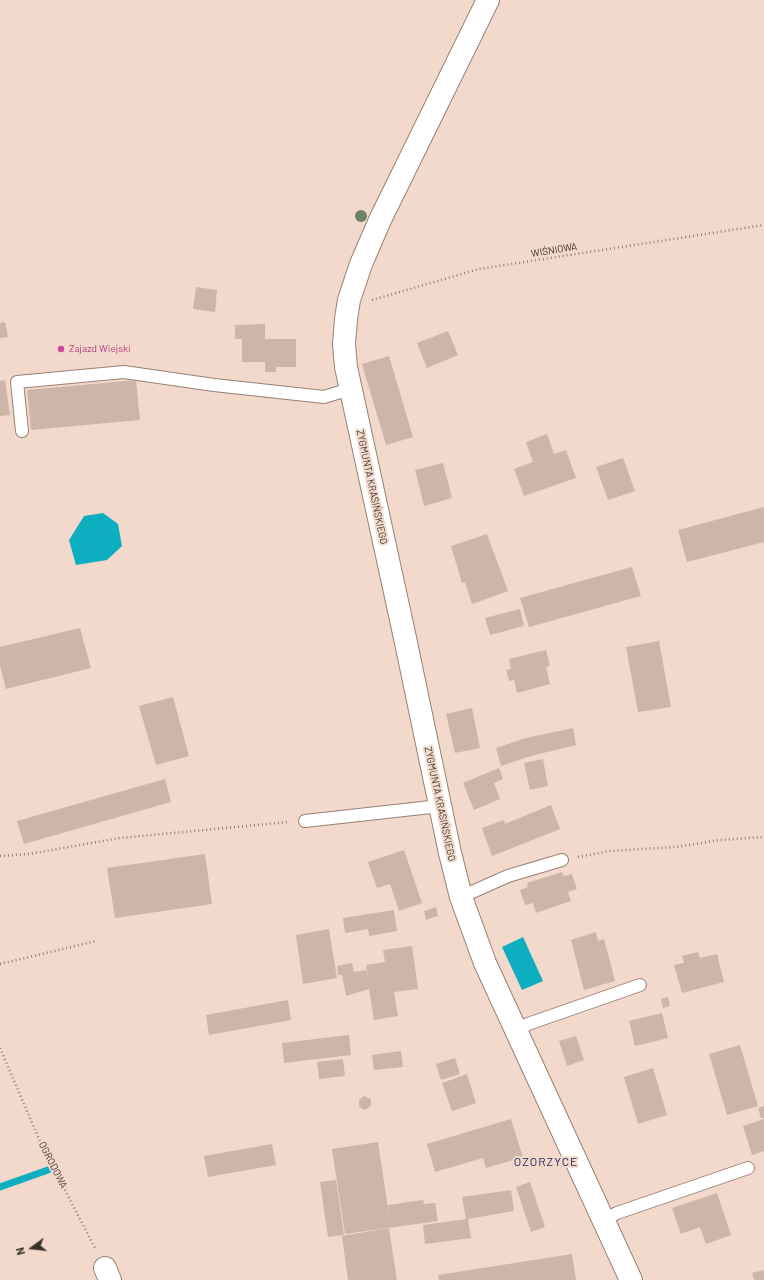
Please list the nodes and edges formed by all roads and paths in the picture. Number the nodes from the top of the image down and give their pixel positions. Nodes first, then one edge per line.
1 (488, 0) edge
2 (764, 225) edge
3 (350, 300) junction
4 (350, 389) junction
5 (22, 431) dead end
6 (440, 806) junction
7 (305, 820) joint
8 (764, 838) edge
9 (0, 856) edge
10 (562, 860) joint
11 (461, 897) junction
12 (96, 941) dead end
13 (0, 964) edge
14 (640, 985) dead end
15 (516, 1031) junction
16 (0, 1048) edge
17 (748, 1168) dead end
18 (604, 1220) junction
19 (107, 1274) edge
20 (631, 1280) edge

1 - 3 street, ZYGMUNTA KRASIŃSKIEGO
2 - 3 path, WIŚNIOWA
3 - 4 street, ZYGMUNTA KRASIŃSKIEGO
4 - 5 lane
4 - 6 street, ZYGMUNTA KRASIŃSKIEGO
6 - 7 lane
6 - 11 street, ZYGMUNTA KRASIŃSKIEGO
7 - 9 path
8 - 10 path
10 - 11 lane
11 - 15 street, ZYGMUNTA KRASIŃSKIEGO
12 - 13 path
14 - 15 lane
15 - 18 street, ZYGMUNTA KRASIŃSKIEGO
16 - 19 path, OGRODOWA
17 - 18 lane
18 - 20 street, ZYGMUNTA KRASIŃSKIEGO

